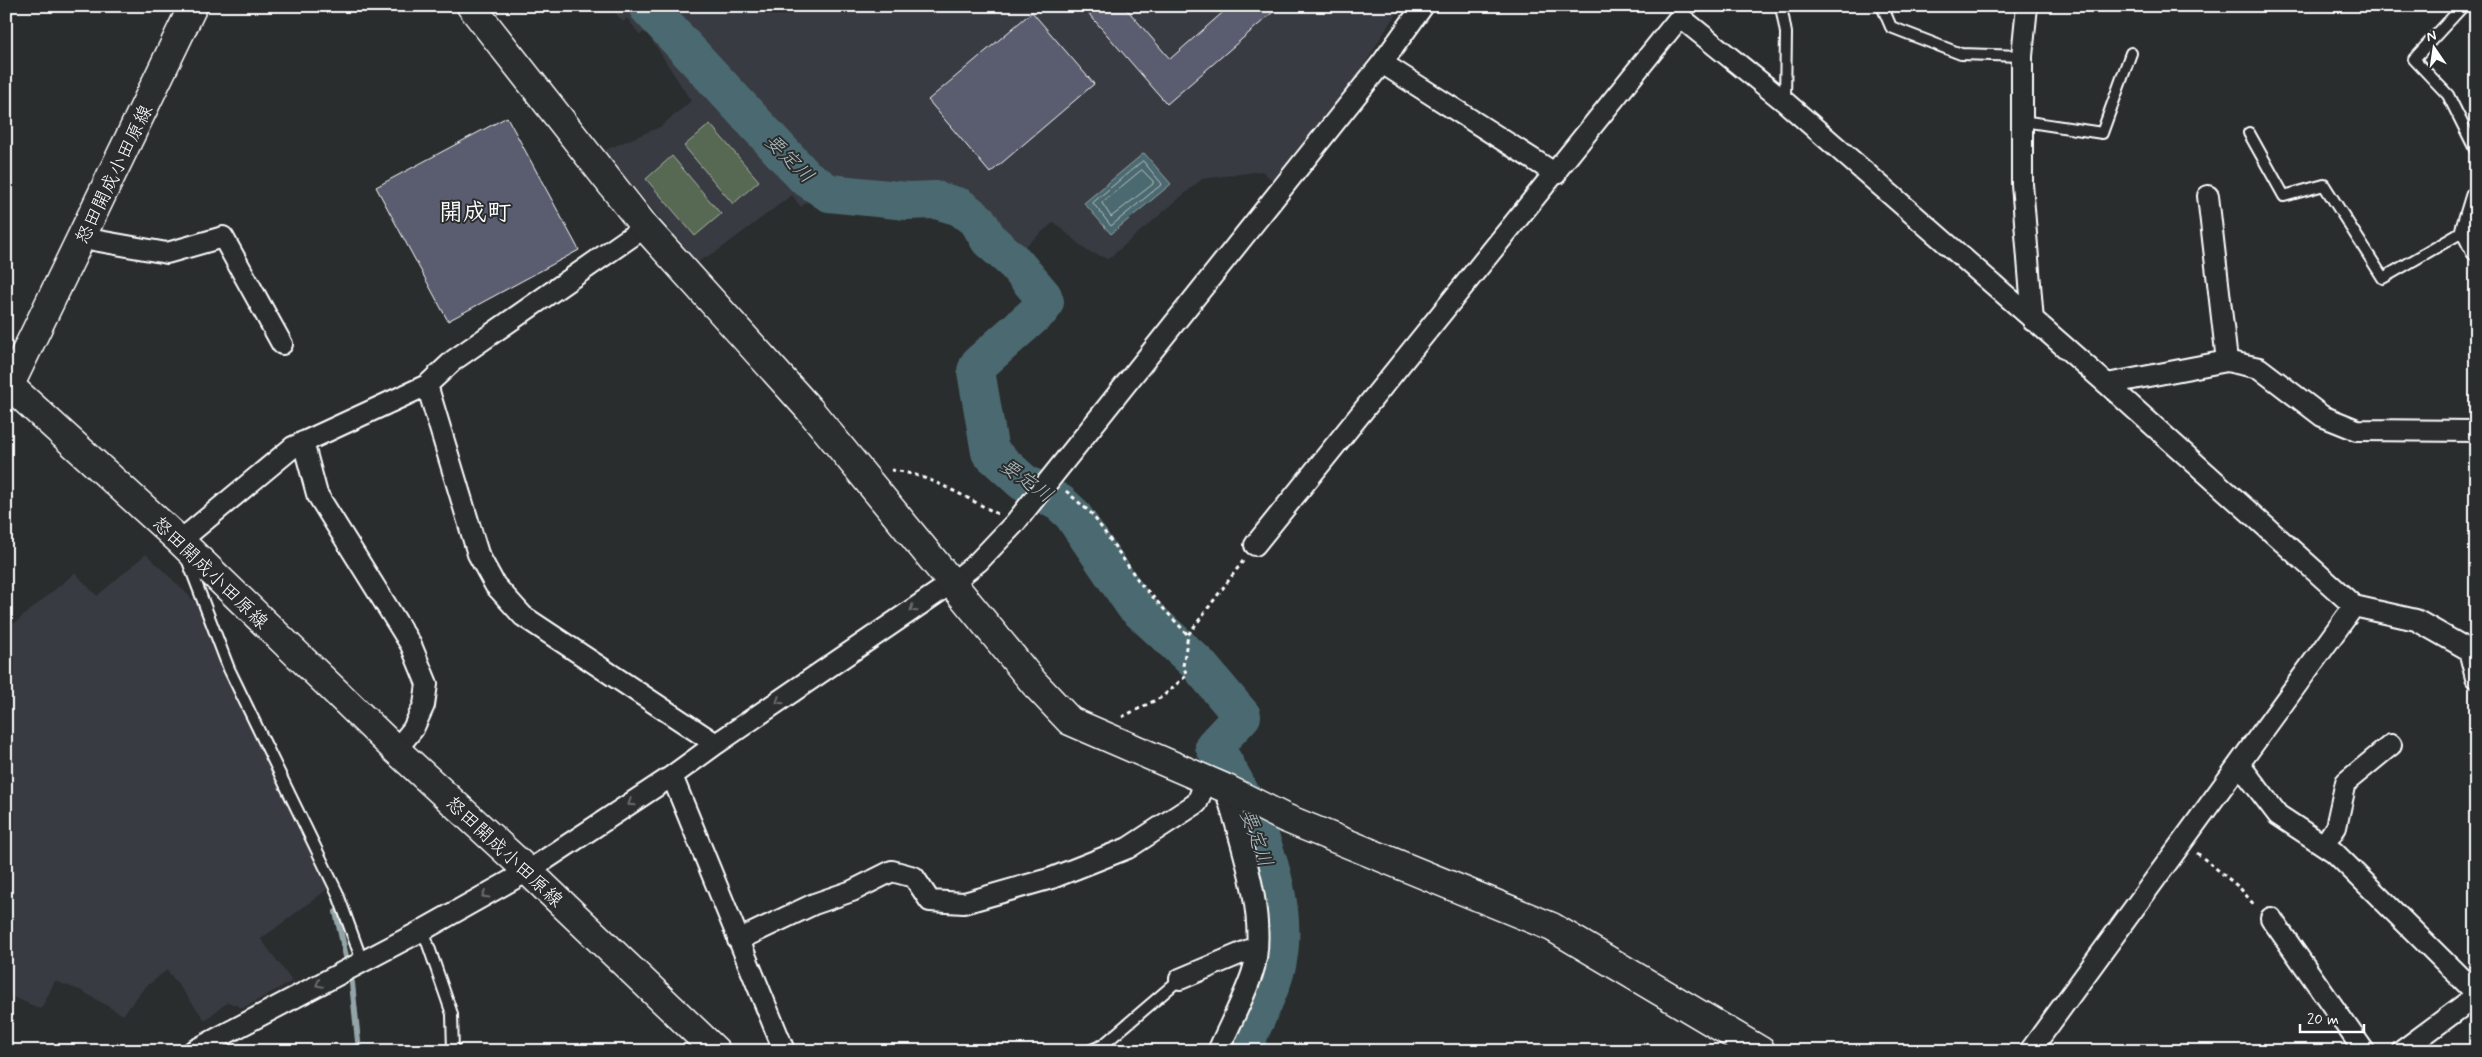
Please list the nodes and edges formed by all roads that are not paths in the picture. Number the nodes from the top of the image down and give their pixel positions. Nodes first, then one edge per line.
1 (194, 6) edge
2 (471, 6) edge
3 (1423, 6) edge
4 (1781, 6) edge
5 (1882, 6) edge
6 (2027, 6) edge
7 (2463, 6) edge
8 (2131, 53) dead end
9 (2022, 56) junction
10 (1382, 63) junction
11 (1785, 102) junction
12 (2023, 120) junction
13 (2249, 133) dead end
14 (2476, 151) edge
15 (1556, 174) junction
16 (2208, 196) dead end
17 (2476, 197) edge
18 (645, 228) junction
19 (2466, 230) junction
20 (82, 238) junction
21 (2476, 250) edge
22 (2033, 320) junction
23 (282, 344) dead end
24 (2227, 361) junction
25 (2107, 384) junction
26 (428, 385) junction
27 (7, 388) edge
28 (2476, 431) edge
29 (303, 442) junction
30 (180, 541) junction
31 (1255, 545) road end
32 (953, 582) junction
33 (2354, 606) junction
34 (2476, 678) edge
35 (716, 744) junction
36 (2392, 745) dead end
37 (396, 750) junction
38 (2239, 764) junction
39 (672, 776) junction
40 (1216, 784) junction
41 (2324, 845) junction
42 (528, 871) junction
43 (2271, 918) road end
44 (423, 930) junction
45 (738, 940) junction
46 (1256, 947) junction
47 (362, 961) junction
48 (1180, 979) joint
49 (2476, 995) edge
50 (193, 1051) edge
51 (453, 1051) edge
52 (716, 1051) edge
53 (781, 1051) edge
54 (1088, 1051) edge
55 (1218, 1051) edge
56 (1761, 1051) edge
57 (2030, 1051) edge
58 (2364, 1051) edge
59 (2402, 1051) edge

1 - 20 street, 怒田開成小田原線
2 - 18 street
3 - 10 street
4 - 11 lane
5 - 9 lane
6 - 9 street
7 - 14 lane
8 - 12 lane
9 - 12 street
10 - 15 street
10 - 32 street
11 - 15 street
11 - 22 street
12 - 22 street
13 - 19 lane
15 - 31 street
16 - 24 street
17 - 19 street
18 - 26 street
18 - 32 street
19 - 21 street
20 - 23 street
20 - 27 street, 怒田開成小田原線
22 - 25 street
24 - 25 street
24 - 28 street
25 - 33 street
26 - 29 street
26 - 35 street
27 - 30 street, 怒田開成小田原線
29 - 30 street
29 - 37 street
30 - 37 street, 怒田開成小田原線
30 - 47 lane
32 -> 35 street
32 - 40 street
33 - 34 street
33 - 38 street
35 - 39 street
36 - 41 street
37 - 42 street, 怒田開成小田原線
38 - 41 street
38 - 57 street
39 -> 42 street
39 - 45 street
40 - 45 street
40 - 46 street
40 - 56 street
41 - 49 street
42 -> 44 street
42 - 52 street, 怒田開成小田原線
43 - 58 street
44 - 47 street
44 - 51 lane
45 - 53 street
46 - 48 street
46 - 55 street
47 -> 50 street
48 - 54 lane
49 - 59 street

